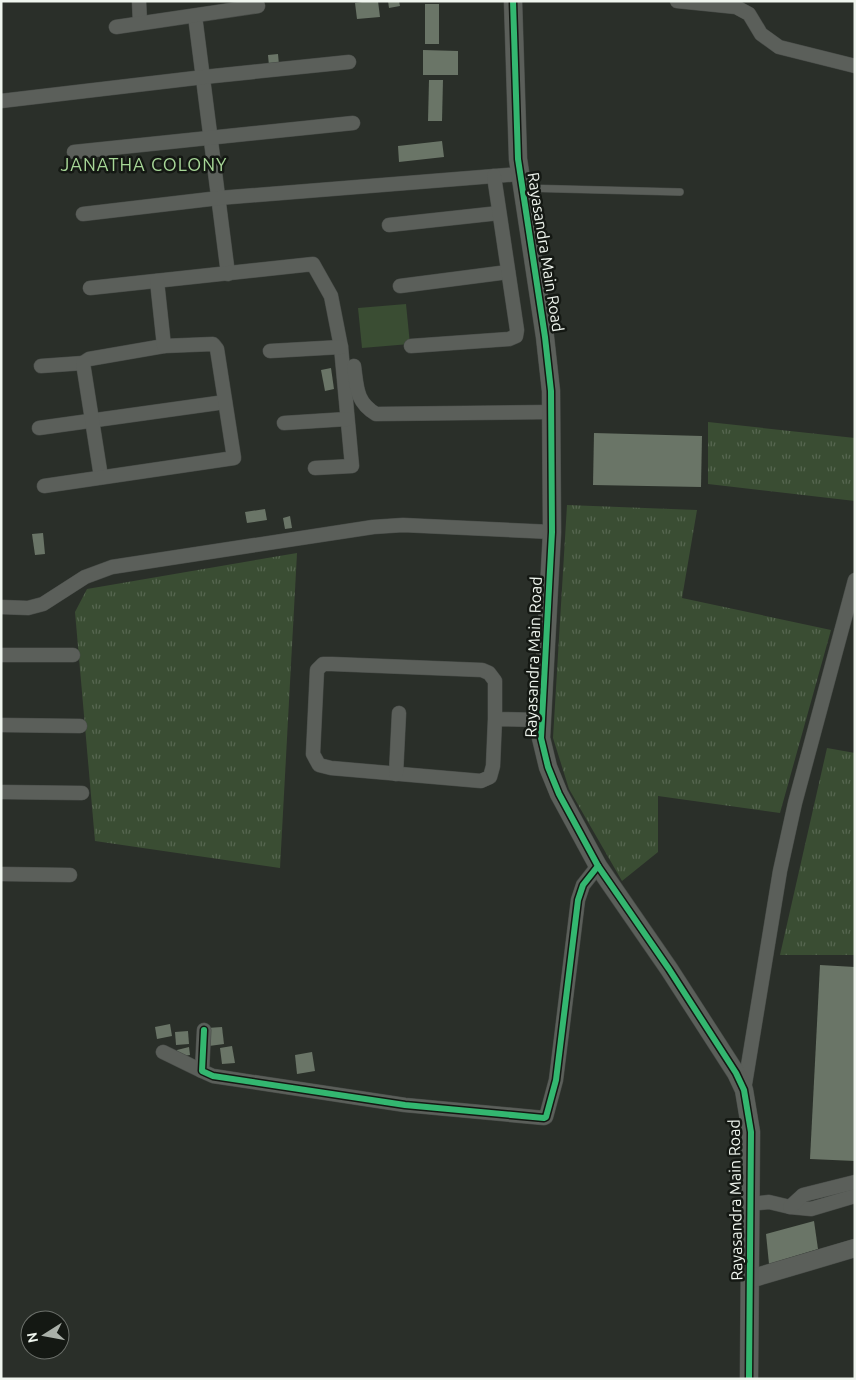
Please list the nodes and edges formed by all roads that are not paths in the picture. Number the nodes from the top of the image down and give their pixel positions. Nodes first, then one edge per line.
1 (139, 1) edge
2 (513, 1) edge
3 (677, 1) edge
4 (258, 6) dead end
5 (195, 16) junction
6 (140, 23) junction
7 (116, 27) dead end
8 (349, 62) dead end
9 (855, 66) edge
10 (204, 77) junction
11 (1, 101) edge
12 (353, 123) dead end
13 (212, 137) junction
14 (74, 152) dead end
15 (494, 176) junction
16 (521, 181) junction
17 (680, 192) dead end
18 (219, 198) junction
19 (499, 213) junction
20 (83, 214) dead end
21 (389, 225) dead end
22 (508, 272) junction
23 (228, 274) junction
24 (157, 281) junction
25 (400, 286) dead end
26 (90, 288) dead end
27 (164, 346) junction
28 (411, 346) dead end
29 (341, 347) junction
30 (270, 351) dead end
31 (83, 363) junction
32 (41, 366) dead end
33 (354, 366) dead end
34 (225, 402) junction
35 (551, 412) junction
36 (347, 419) junction
37 (92, 421) junction
38 (284, 423) dead end
39 (39, 428) dead end
40 (315, 468) dead end
41 (102, 477) junction
42 (44, 486) dead end
43 (552, 532) junction
44 (855, 580) edge
45 (1, 607) edge
46 (1, 655) edge
47 (72, 655) dead end
48 (399, 713) dead end
49 (495, 719) junction
50 (542, 720) junction
51 (1, 725) edge
52 (80, 726) dead end
53 (396, 774) junction
54 (1, 792) edge
55 (82, 793) dead end
56 (598, 866) junction
57 (1, 874) edge
58 (70, 875) dead end
59 (204, 1030) dead end
60 (163, 1052) dead end
61 (202, 1072) junction
62 (744, 1090) junction
63 (855, 1182) edge
64 (855, 1196) edge
65 (751, 1204) junction
66 (790, 1207) junction
67 (855, 1248) edge
68 (750, 1279) junction
69 (749, 1379) edge

1 - 6 street
2 - 16 street, Rayasandra Main Road
3 - 9 street
4 - 5 street
5 - 6 street
5 - 10 street
6 - 7 street
8 - 10 street
10 - 11 street
10 - 13 street
12 - 13 street
13 - 14 street
13 - 18 street
15 - 16 street
15 - 18 street
15 - 19 street
16 - 17 lane
16 - 35 street, Rayasandra Main Road
18 - 20 street
18 - 23 street
19 - 21 street
19 - 22 street
22 - 25 street
22 - 28 street
23 - 24 street
23 - 29 street
24 - 26 street
24 - 27 street
27 - 31 street
27 - 34 street
29 - 30 street
29 - 36 street
31 - 32 street
31 - 37 street
33 - 35 street
34 - 37 street
34 - 41 street
35 - 43 street, Rayasandra Main Road
36 - 38 street
36 - 40 street
37 - 39 street
37 - 41 street
41 - 42 street
43 - 45 street
43 - 50 street, Rayasandra Main Road
44 - 62 street
46 - 47 street
48 - 53 street
49 - 50 street
49 - 53 street
49 - 53 street
50 - 56 street, Rayasandra Main Road
51 - 52 street
54 - 55 street
56 - 61 street
56 - 62 street, Rayasandra Main Road
57 - 58 street
59 - 61 street
60 - 61 street
62 - 65 street, Rayasandra Main Road
63 - 66 street
64 - 66 street
65 - 66 street
65 - 68 street, Rayasandra Main Road
67 - 68 street
68 - 69 street, Rayasandra Main Road

